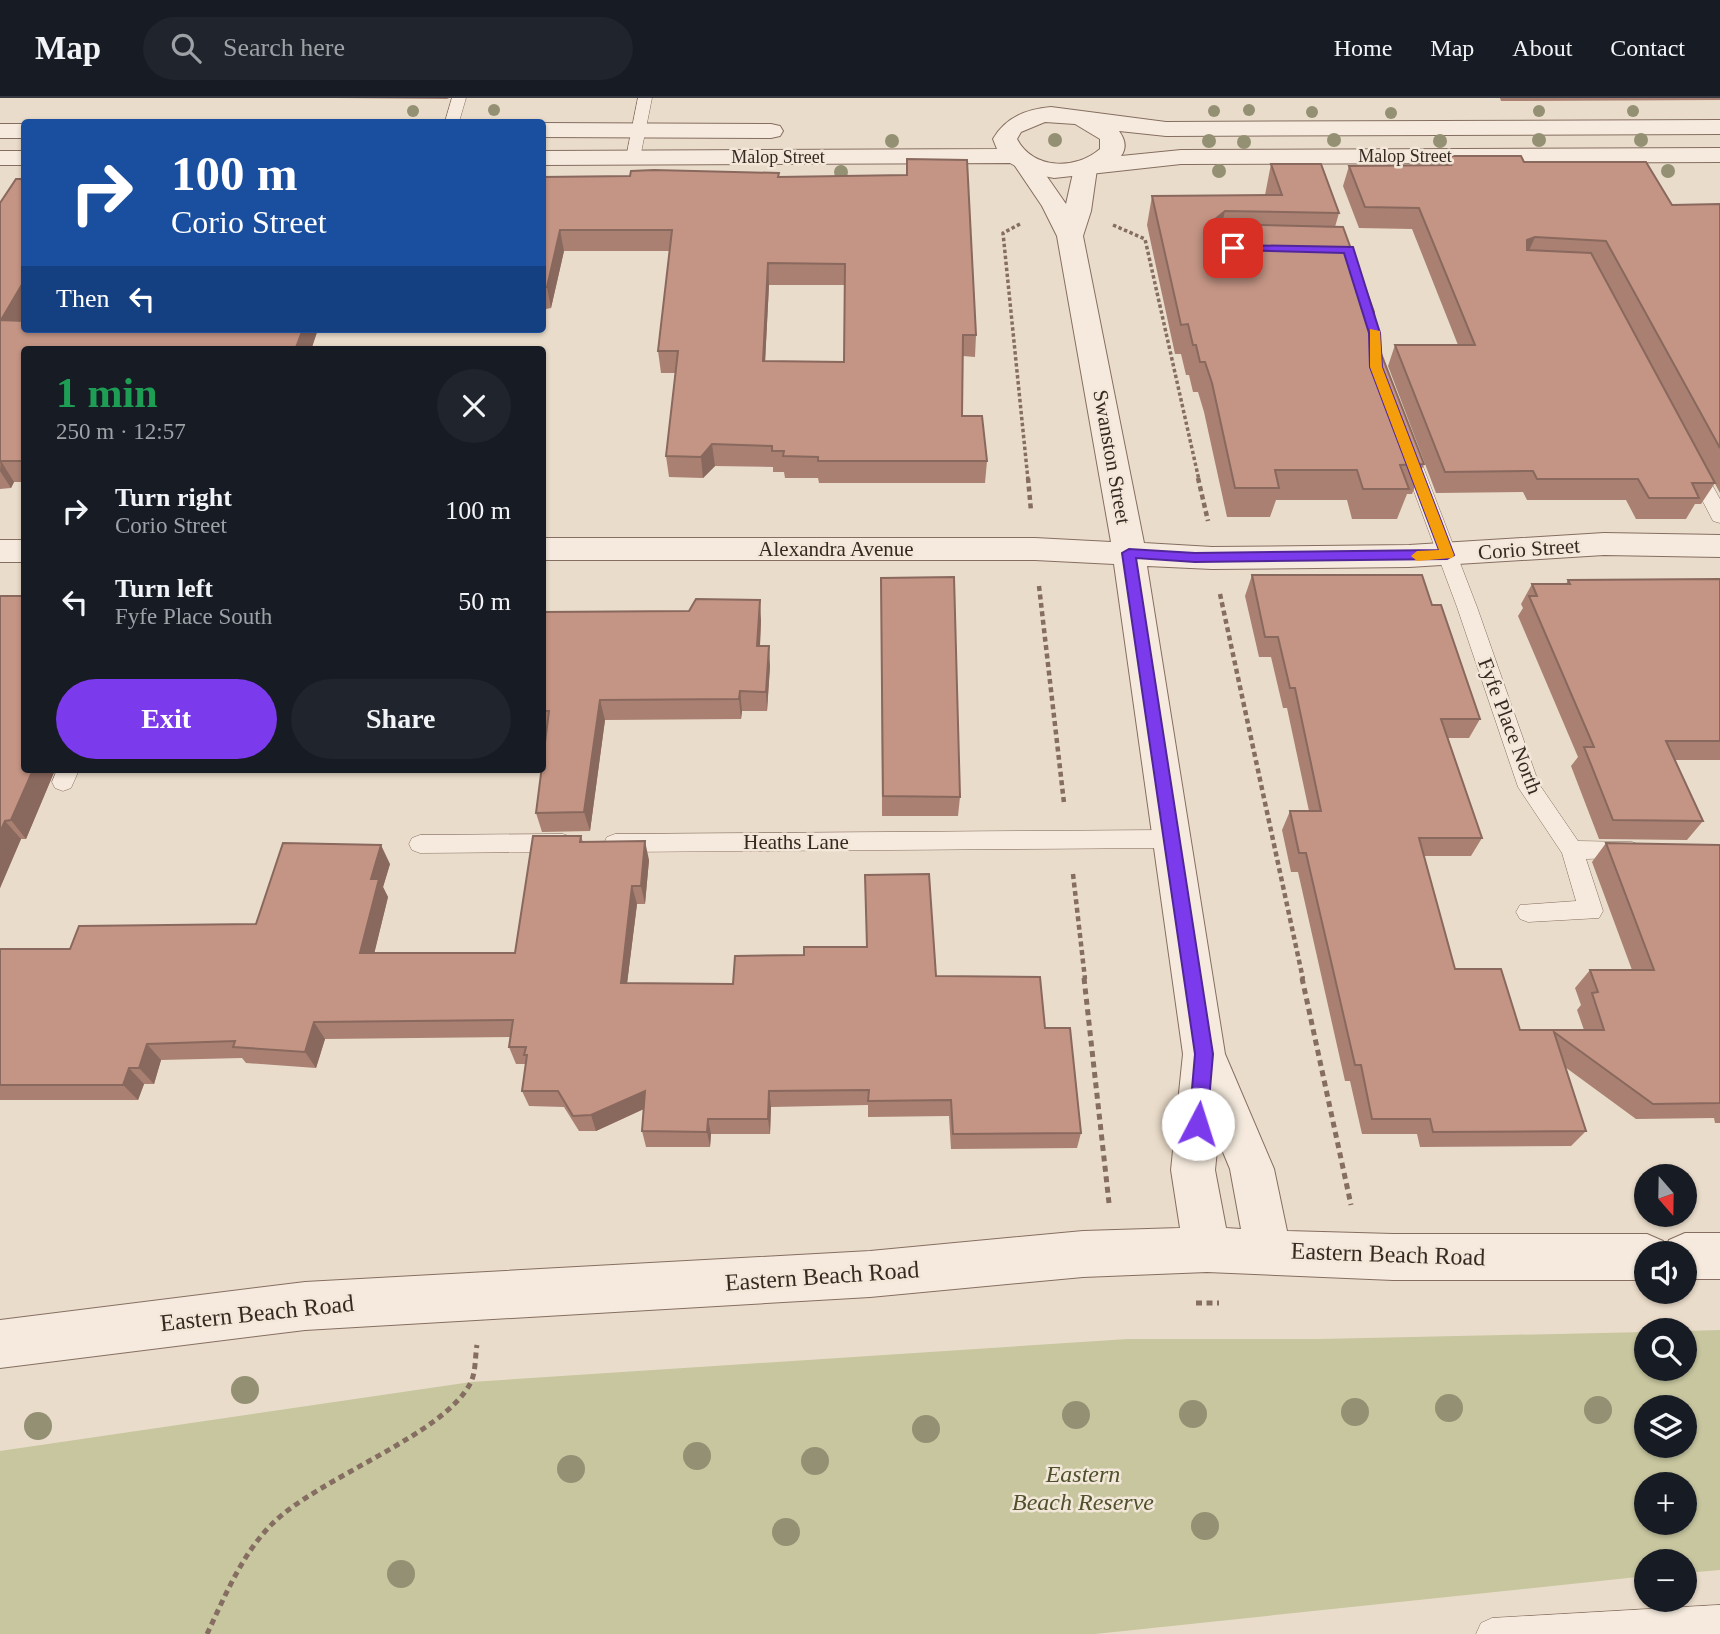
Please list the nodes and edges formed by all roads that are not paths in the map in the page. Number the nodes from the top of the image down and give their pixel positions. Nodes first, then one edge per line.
1 (459, 98) edge
2 (645, 98) edge
3 (1030, 98) edge
4 (1079, 112) edge
5 (453, 119) edge
6 (1695, 127) junction
7 (1720, 127) edge
8 (1384, 128) junction
9 (638, 130) junction
10 (1001, 130) junction
11 (0, 131) edge
12 (21, 131) edge
13 (546, 131) edge
14 (800, 131) dead end
15 (1716, 155) edge
16 (1395, 156) junction
17 (0, 158) edge
18 (21, 158) edge
19 (546, 158) edge
20 (633, 158) junction
21 (1020, 159) junction
22 (1087, 168) junction
23 (1070, 236) junction
24 (1400, 430) edge
25 (1689, 457) edge
26 (1720, 517) edge
27 (1720, 545) edge
28 (546, 549) edge
29 (0, 551) edge
30 (21, 551) edge
31 (1129, 553) junction
32 (1447, 555) junction
33 (1172, 839) junction
34 (420, 844) dead end
35 (1572, 850) junction
36 (1653, 851) edge
37 (1528, 912) dead end
38 (1204, 1054) junction
39 (1207, 1250) junction
40 (1268, 1250) junction
41 (1634, 1256) edge
42 (1697, 1256) edge
43 (1720, 1256) edge
44 (0, 1344) edge
45 (1720, 1622) edge
46 (1549, 1633) edge
47 (1492, 1634) edge

1 - 5 lane
2 - 9 lane
3 - 10 street
4 - 8 street, Malop Street
4 - 10 street, Malop Street
4 - 22 street
6 - 7 street, Malop Street
6 - 8 street, Malop Street
6 - 15 street
8 - 16 street
9 - 13 street, Malop Street
9 - 14 street, Malop Street
9 - 20 lane
10 - 21 street
11 - 12 street
15 - 16 street, Malop Street
16 - 22 street, Malop Street
17 - 18 street
19 - 20 street, Malop Street
20 - 21 street, Malop Street
21 - 22 street, Malop Street
21 - 23 street, Swanston Street
22 - 23 street, Swanston Street
23 - 31 street, Swanston Street
24 - 32 lane, Fyfe Place North
25 - 26 lane
27 - 32 street, Corio Street
28 - 31 street, Alexandra Avenue
29 - 30 street
31 - 32 street, Corio Street
31 - 33 street, Swanston Street
32 - 35 lane, Fyfe Place North
33 - 34 lane, Heaths Lane
33 - 38 street, Swanston Street
35 - 36 lane
35 - 37 lane, Fyfe Place North
38 - 39 street, Swanston Street
38 - 40 street, Swanston Street
39 - 40 street, Eastern Beach Road
39 - 44 street, Eastern Beach Road
40 - 41 street, Eastern Beach Road
42 - 43 street
45 - 46 lane
46 - 47 lane

